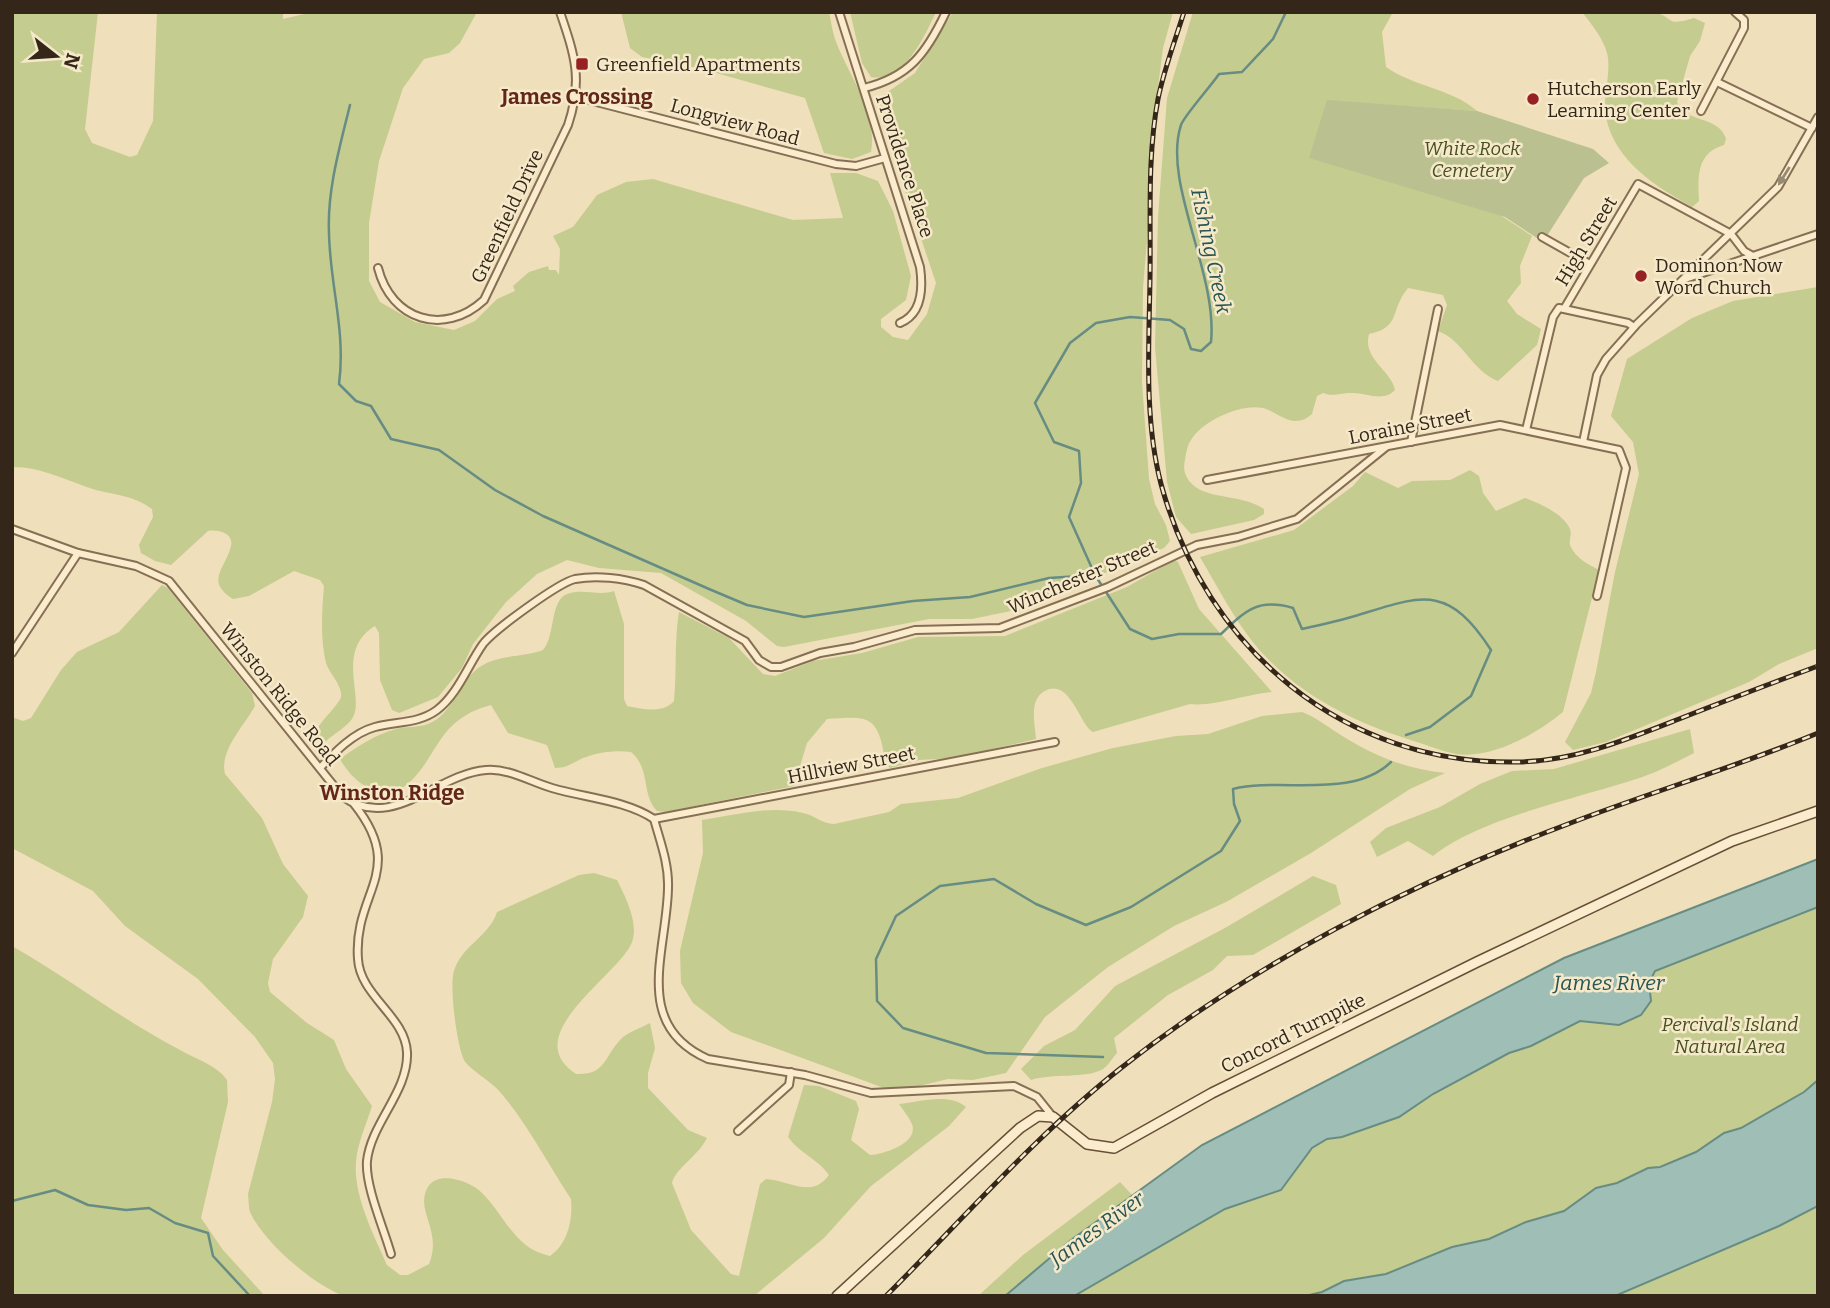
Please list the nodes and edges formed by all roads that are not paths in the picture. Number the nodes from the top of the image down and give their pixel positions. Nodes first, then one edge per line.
1 (560, 12) edge
2 (839, 12) edge
3 (946, 12) edge
4 (1735, 12) edge
5 (1717, 82) junction
6 (864, 88) junction
7 (577, 97) junction
8 (1701, 111) dead end
9 (1818, 117) edge
10 (1812, 128) junction
11 (885, 158) junction
12 (1731, 234) junction
13 (1818, 234) edge
14 (1542, 237) dead end
15 (1753, 256) junction
16 (1590, 264) junction
17 (378, 268) dead end
18 (1683, 279) junction
19 (1438, 309) dead end
20 (1564, 309) junction
21 (900, 323) dead end
22 (1634, 327) junction
23 (1526, 430) junction
24 (1411, 442) junction
25 (1583, 442) junction
26 (1386, 447) junction
27 (1207, 480) dead end
28 (12, 529) edge
29 (78, 553) junction
30 (1597, 596) dead end
31 (12, 653) edge
32 (1055, 742) dead end
33 (320, 768) junction
34 (353, 803) junction
35 (1818, 811) edge
36 (654, 819) junction
37 (792, 1072) junction
38 (1054, 1116) junction
39 (738, 1131) dead end
40 (391, 1254) dead end
41 (837, 1296) edge

1 - 7 street, Greenfield Drive
2 - 6 street, Providence Place
3 - 6 street
4 - 5 street
5 - 8 street
5 - 10 street
6 - 11 street, Providence Place
7 - 11 street, Longview Road
7 - 17 street, Greenfield Drive
9 - 10 street
10 -> 12 street
11 - 21 street, Providence Place
12 - 15 street
12 - 16 street, High Street
12 - 18 street
13 - 15 street
14 - 16 street
15 - 18 street
16 - 20 street, High Street
18 - 22 street
19 - 24 street
20 - 22 street
20 - 23 street, High Street
22 - 25 street
23 - 24 street, Loraine Street
23 - 25 street, Loraine Street
24 - 26 street, Loraine Street
25 - 30 street, Loraine Street
26 - 27 street, Loraine Street
26 - 33 street, Winchester Street
28 - 29 street, Winston Ridge Road
29 - 31 street
29 - 33 street, Winston Ridge Road
32 - 36 street, Hillview Street
33 - 34 street, Winston Ridge Road
34 - 36 street
34 - 40 street, Winston Ridge Road
35 - 38 street, Concord Turnpike
36 - 37 street
37 - 38 street
37 - 39 street
38 - 41 street

